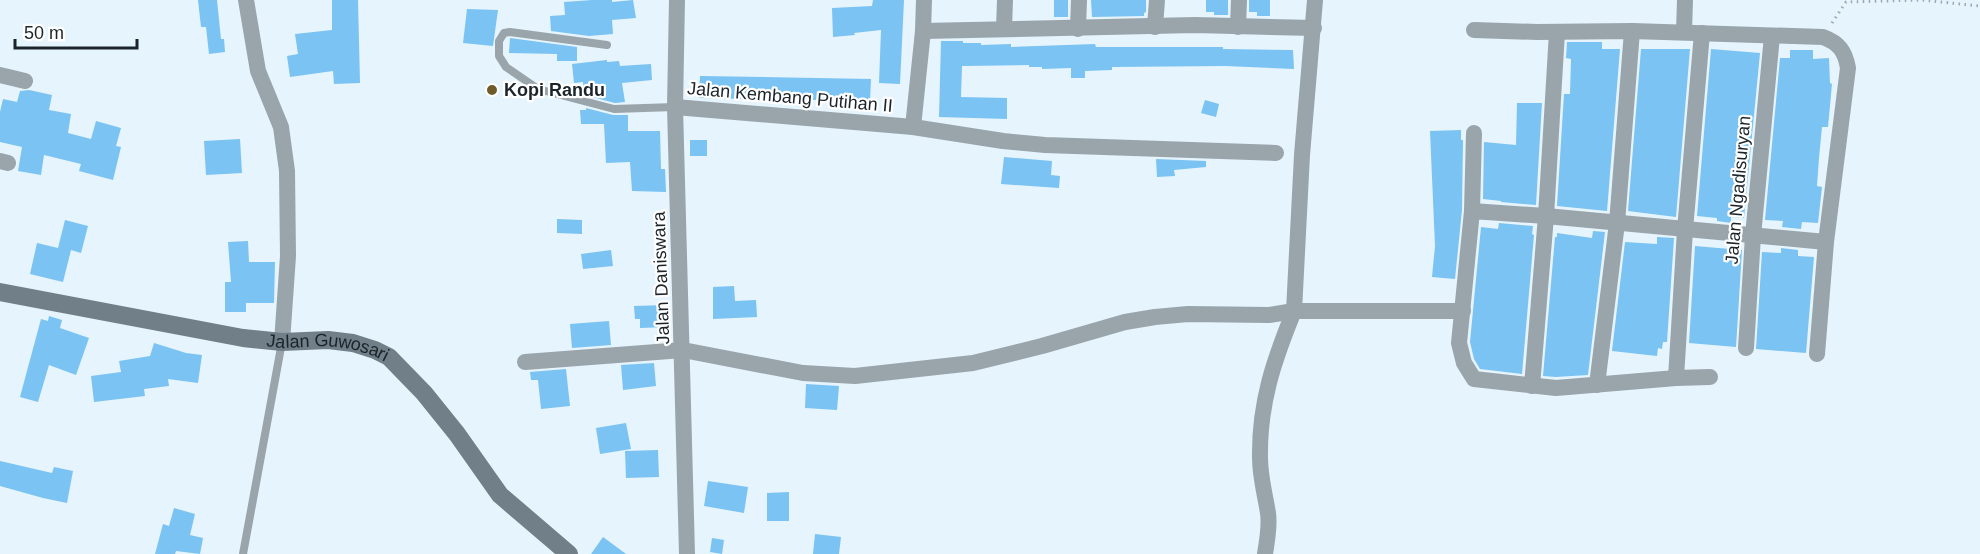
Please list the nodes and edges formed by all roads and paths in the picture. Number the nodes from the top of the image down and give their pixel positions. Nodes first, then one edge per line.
1 (246, 0) edge
2 (677, 0) edge
3 (924, 0) edge
4 (1005, 0) edge
5 (1079, 0) edge
6 (1156, 0) edge
7 (1239, 0) edge
8 (1315, 0) edge
9 (1685, 0) edge
10 (1980, 6) edge
11 (1155, 27) junction
12 (1238, 27) junction
13 (1314, 28) junction
14 (1004, 29) junction
15 (1078, 29) junction
16 (1474, 30) dead end
17 (923, 31) junction
18 (1632, 31) junction
19 (1557, 32) junction
20 (1684, 32) junction
21 (1702, 33) junction
22 (1772, 36) junction
23 (1823, 37) junction
24 (607, 45) dead end
25 (0, 75) edge
26 (25, 81) dead end
27 (675, 107) junction
28 (913, 127) junction
29 (1474, 133) dead end
30 (1276, 153) dead end
31 (1472, 211) junction
32 (1546, 216) junction
33 (1617, 223) junction
34 (1686, 230) junction
35 (1753, 236) junction
36 (1826, 242) junction
37 (0, 292) edge
38 (1294, 310) junction
39 (1463, 311) junction
40 (282, 342) junction
41 (1746, 348) dead end
42 (683, 350) junction
43 (1817, 354) dead end
44 (525, 362) dead end
45 (1710, 377) dead end
46 (1676, 378) junction
47 (1597, 384) junction
48 (1532, 386) junction
49 (243, 554) edge
50 (569, 554) edge
51 (687, 554) edge
52 (1265, 554) edge

1 - 40 street
2 - 27 street, Jalan Daniswara
3 - 17 street, Jalan Kembang Putihan II
4 - 14 street
5 - 15 street
6 - 11 street
7 - 12 street
8 - 13 street
9 - 20 street
10 - 23 path
11 - 12 street
11 - 15 street
12 - 13 street
13 - 38 street
14 - 15 street
14 - 17 street
16 - 19 street
17 - 28 street, Jalan Kembang Putihan II
18 - 19 street
18 - 20 street
18 - 33 street
19 - 32 street
20 - 21 street
21 - 22 street
21 - 34 street
22 - 23 street
22 - 35 street, Jalan Ngadisuryan
23 - 36 street
24 - 27 lane
25 - 26 street
27 - 28 street, Jalan Kembang Putihan II
27 - 42 street, Jalan Daniswara
28 - 30 street
29 - 31 street
31 - 32 street
31 - 39 street
32 - 33 street
32 - 48 street
33 - 34 street
33 - 47 street
34 - 35 street
34 - 46 street
35 - 36 street
35 - 41 street, Jalan Ngadisuryan
36 - 43 street
37 - 40 street, Jalan Guwosari
38 - 39 street
38 - 42 street
38 - 52 street
39 - 48 street
40 - 49 lane
40 - 50 street, Jalan Guwosari
42 - 44 street
42 - 51 street, Jalan Daniswara
45 - 46 street
46 - 47 street
47 - 48 street

